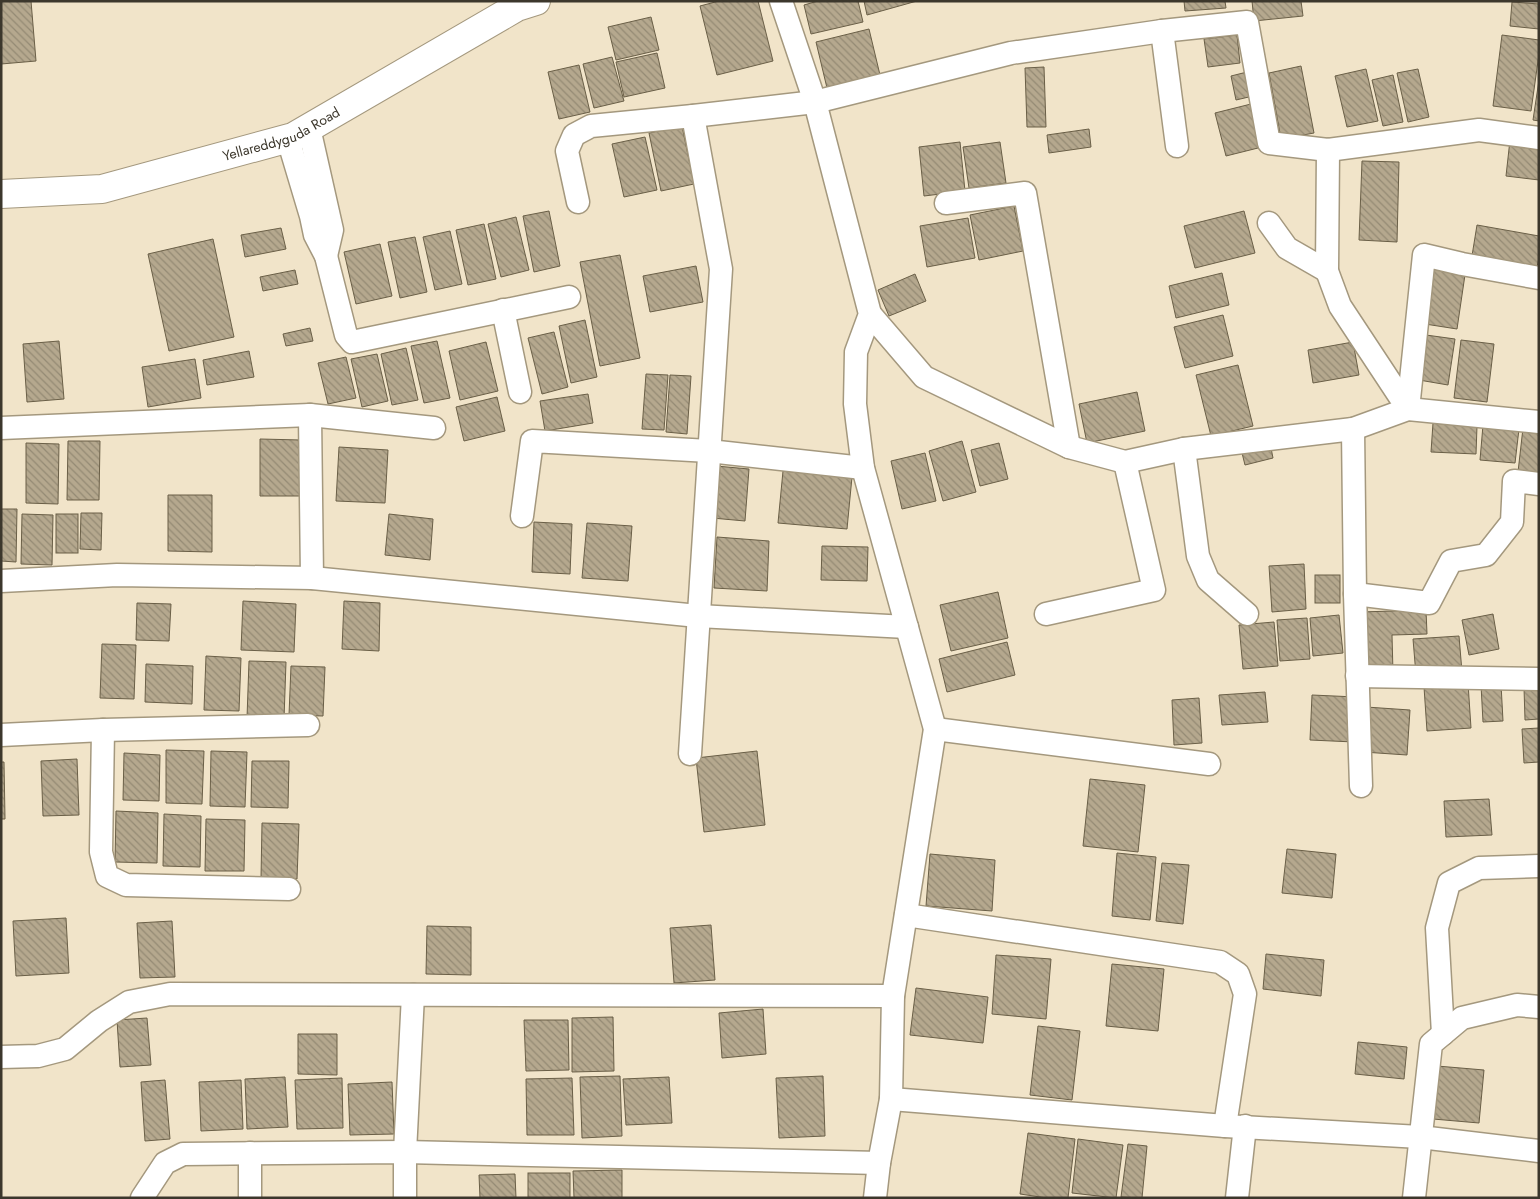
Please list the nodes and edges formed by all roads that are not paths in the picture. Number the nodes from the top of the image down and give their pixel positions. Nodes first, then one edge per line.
1 (536, 1) edge
2 (782, 1) edge
3 (1162, 31) junction
4 (815, 102) junction
5 (693, 116) junction
6 (298, 133) junction
7 (1539, 138) edge
8 (1177, 146) dead end
9 (1328, 150) junction
10 (1, 194) edge
11 (578, 202) dead end
12 (946, 203) dead end
13 (1269, 223) dead end
14 (1327, 272) junction
15 (1539, 278) edge
16 (568, 297) dead end
17 (502, 310) junction
18 (870, 314) junction
19 (520, 392) dead end
20 (1408, 409) junction
21 (310, 415) junction
22 (1539, 422) edge
23 (1, 428) edge
24 (434, 428) dead end
25 (1354, 429) junction
26 (1069, 447) junction
27 (1184, 449) junction
28 (709, 451) junction
29 (1125, 462) junction
30 (863, 468) junction
31 (1539, 484) edge
32 (522, 516) dead end
33 (312, 578) junction
34 (1, 581) edge
35 (1355, 594) junction
36 (1046, 614) dead end
37 (1247, 614) dead end
38 (698, 616) junction
39 (907, 627) junction
40 (1358, 676) junction
41 (1539, 679) edge
42 (308, 725) dead end
43 (935, 729) junction
44 (103, 730) junction
45 (1, 735) edge
46 (690, 754) dead end
47 (1209, 764) dead end
48 (1361, 786) dead end
49 (1539, 866) edge
50 (289, 889) dead end
51 (906, 916) junction
52 (413, 994) junction
53 (894, 996) junction
54 (1539, 1007) edge
55 (1443, 1034) junction
56 (1, 1057) edge
57 (891, 1099) junction
58 (1235, 1126) junction
59 (1420, 1137) junction
60 (1539, 1151) edge
61 (405, 1152) junction
62 (250, 1153) junction
63 (879, 1163) junction
64 (142, 1198) edge
65 (250, 1198) edge
66 (405, 1198) edge
67 (875, 1198) edge
68 (1237, 1198) edge
69 (1414, 1198) edge

1 - 6 street, Yellareddyguda Road
2 - 4 street
3 - 4 street
3 - 8 street
3 - 9 street
4 - 5 street
4 - 18 street
5 - 11 street
5 - 28 street
6 - 10 street, Yellareddyguda Road
6 - 17 street
7 - 9 street
9 - 14 street
12 - 26 street
13 - 14 street
14 - 20 street
15 - 20 street
16 - 17 street
17 - 19 street
18 - 26 street
18 - 30 street
20 - 22 street
20 - 25 street
21 - 23 street
21 - 24 street
21 - 33 street
25 - 27 street
25 - 35 street
26 - 29 street
27 - 29 street
27 - 37 street
28 - 30 street
28 - 32 street
28 - 38 street
29 - 36 street
30 - 39 street
31 - 35 street
33 - 34 street
33 - 38 street
35 - 40 street
38 - 39 street
38 - 46 street
39 - 43 street
40 - 41 street
40 - 48 street
42 - 44 street
43 - 47 street
43 - 51 street
44 - 45 street
44 - 50 street
49 - 55 street
51 - 53 street
51 - 58 street
52 - 53 street
52 - 56 street
52 - 61 street
53 - 57 street
54 - 55 street
55 - 59 street
57 - 58 street
57 - 63 street
58 - 59 street
58 - 68 street
59 - 60 street
59 - 69 street
61 - 62 street
61 - 63 street
61 - 66 street
62 - 64 street
62 - 65 street
63 - 67 street

